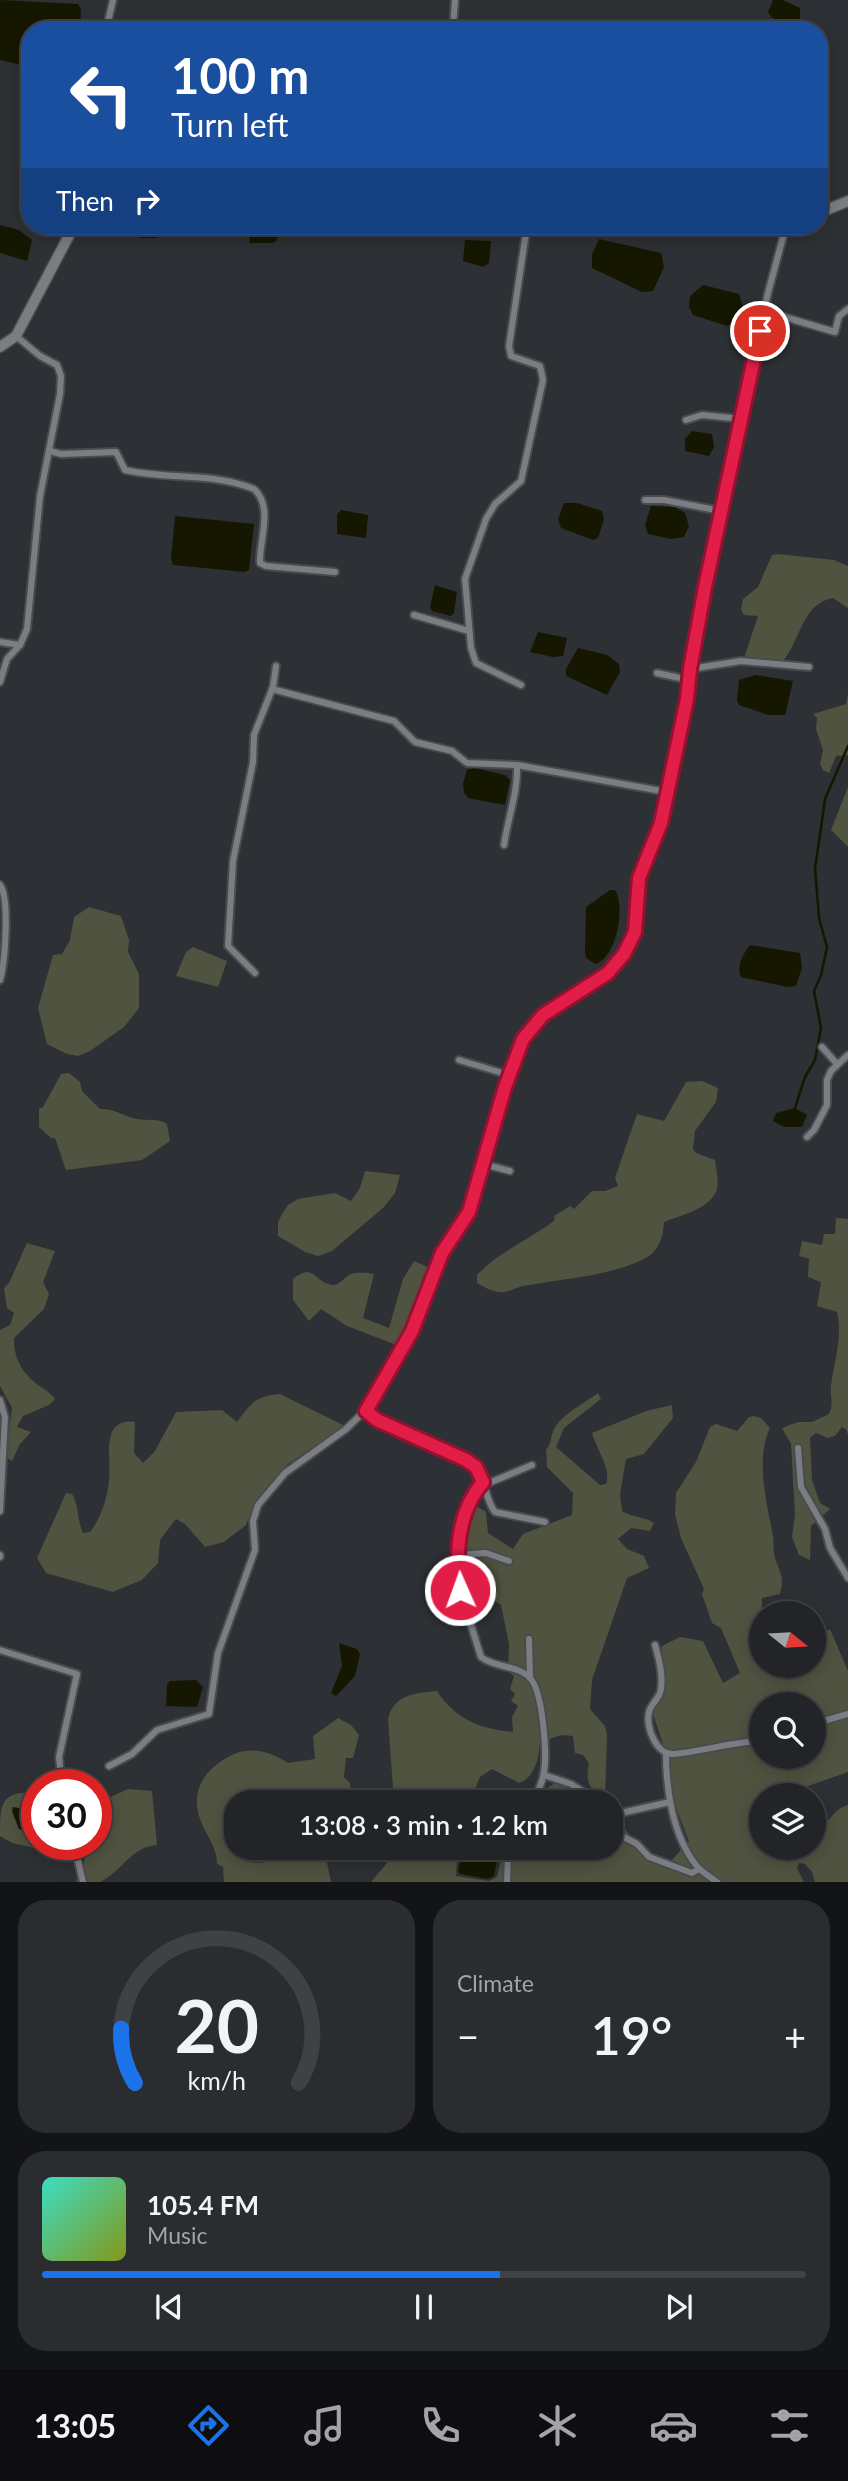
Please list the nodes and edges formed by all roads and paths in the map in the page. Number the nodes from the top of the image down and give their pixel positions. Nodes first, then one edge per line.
1 (113, 0) edge
2 (455, 0) edge
3 (108, 21) edge
4 (454, 21) edge
5 (848, 201) edge
6 (828, 209) edge
7 (69, 235) edge
8 (526, 235) edge
9 (784, 235) edge
10 (848, 309) edge
11 (764, 311) junction
12 (16, 336) junction
13 (0, 347) edge
14 (742, 419) junction
15 (686, 420) dead end
16 (50, 451) junction
17 (645, 500) dead end
18 (721, 512) junction
19 (335, 572) dead end
20 (414, 615) dead end
21 (469, 631) junction
22 (0, 642) edge
23 (20, 645) junction
24 (276, 666) dead end
25 (809, 667) dead end
26 (690, 669) junction
27 (657, 673) dead end
28 (689, 680) junction
29 (0, 682) edge
30 (522, 685) dead end
31 (272, 689) junction
32 (517, 765) junction
33 (667, 792) junction
34 (504, 845) dead end
35 (0, 885) edge
36 (1, 964) edge
37 (256, 973) dead end
38 (0, 980) edge
39 (822, 1047) dead end
40 (848, 1055) edge
41 (459, 1060) dead end
42 (837, 1064) junction
43 (509, 1074) junction
44 (807, 1137) dead end
45 (483, 1164) junction
46 (510, 1171) dead end
47 (0, 1400) edge
48 (366, 1411) junction
49 (798, 1448) dead end
50 (532, 1465) dead end
51 (484, 1483) junction
52 (0, 1511) edge
53 (545, 1522) dead end
54 (459, 1555) junction
55 (509, 1561) dead end
56 (848, 1578) edge
57 (529, 1639) dead end
58 (655, 1645) dead end
59 (0, 1650) edge
60 (530, 1678) junction
61 (848, 1714) edge
62 (826, 1721) edge
63 (749, 1742) edge
64 (666, 1754) junction
65 (109, 1766) dead end
66 (60, 1769) edge
67 (544, 1775) junction
68 (538, 1790) edge
69 (580, 1790) edge
70 (670, 1802) junction
71 (623, 1813) edge
72 (623, 1837) edge
73 (78, 1860) edge
74 (510, 1860) edge
75 (699, 1869) junction
76 (83, 1882) edge
77 (506, 1882) edge
78 (718, 1882) edge

1 - 3 street
2 - 4 street
5 - 6 main road
7 - 12 main road
8 - 21 street
9 - 11 street
10 - 11 street
11 - 14 street
12 - 13 main road
12 - 16 street
14 - 15 street
14 - 18 street
16 - 19 street
16 - 23 street
17 - 18 street
18 - 26 street
20 - 21 street
21 - 30 street
22 - 23 street
23 - 29 street
24 - 31 street
25 - 26 street
26 - 28 street
27 - 28 street
28 - 33 street
31 - 32 street
31 - 37 street
32 - 33 street
32 - 34 street
33 - 43 street
35 - 36 street
36 - 38 street
39 - 42 street
40 - 42 street
41 - 43 street
42 - 44 street
43 - 45 street
45 - 46 street
45 - 48 street
47 - 52 street
48 - 51 street
48 - 65 street
49 - 56 street
50 - 51 street
51 - 53 street
51 - 54 street
54 - 55 street
54 - 60 street
57 - 60 street
58 - 64 street
59 - 66 street
60 - 67 street
61 - 62 street
63 - 64 street
64 - 70 street
67 - 68 street
67 - 69 street
70 - 71 street
70 - 75 street
72 - 75 street
73 - 76 street
74 - 77 street
75 - 78 street

